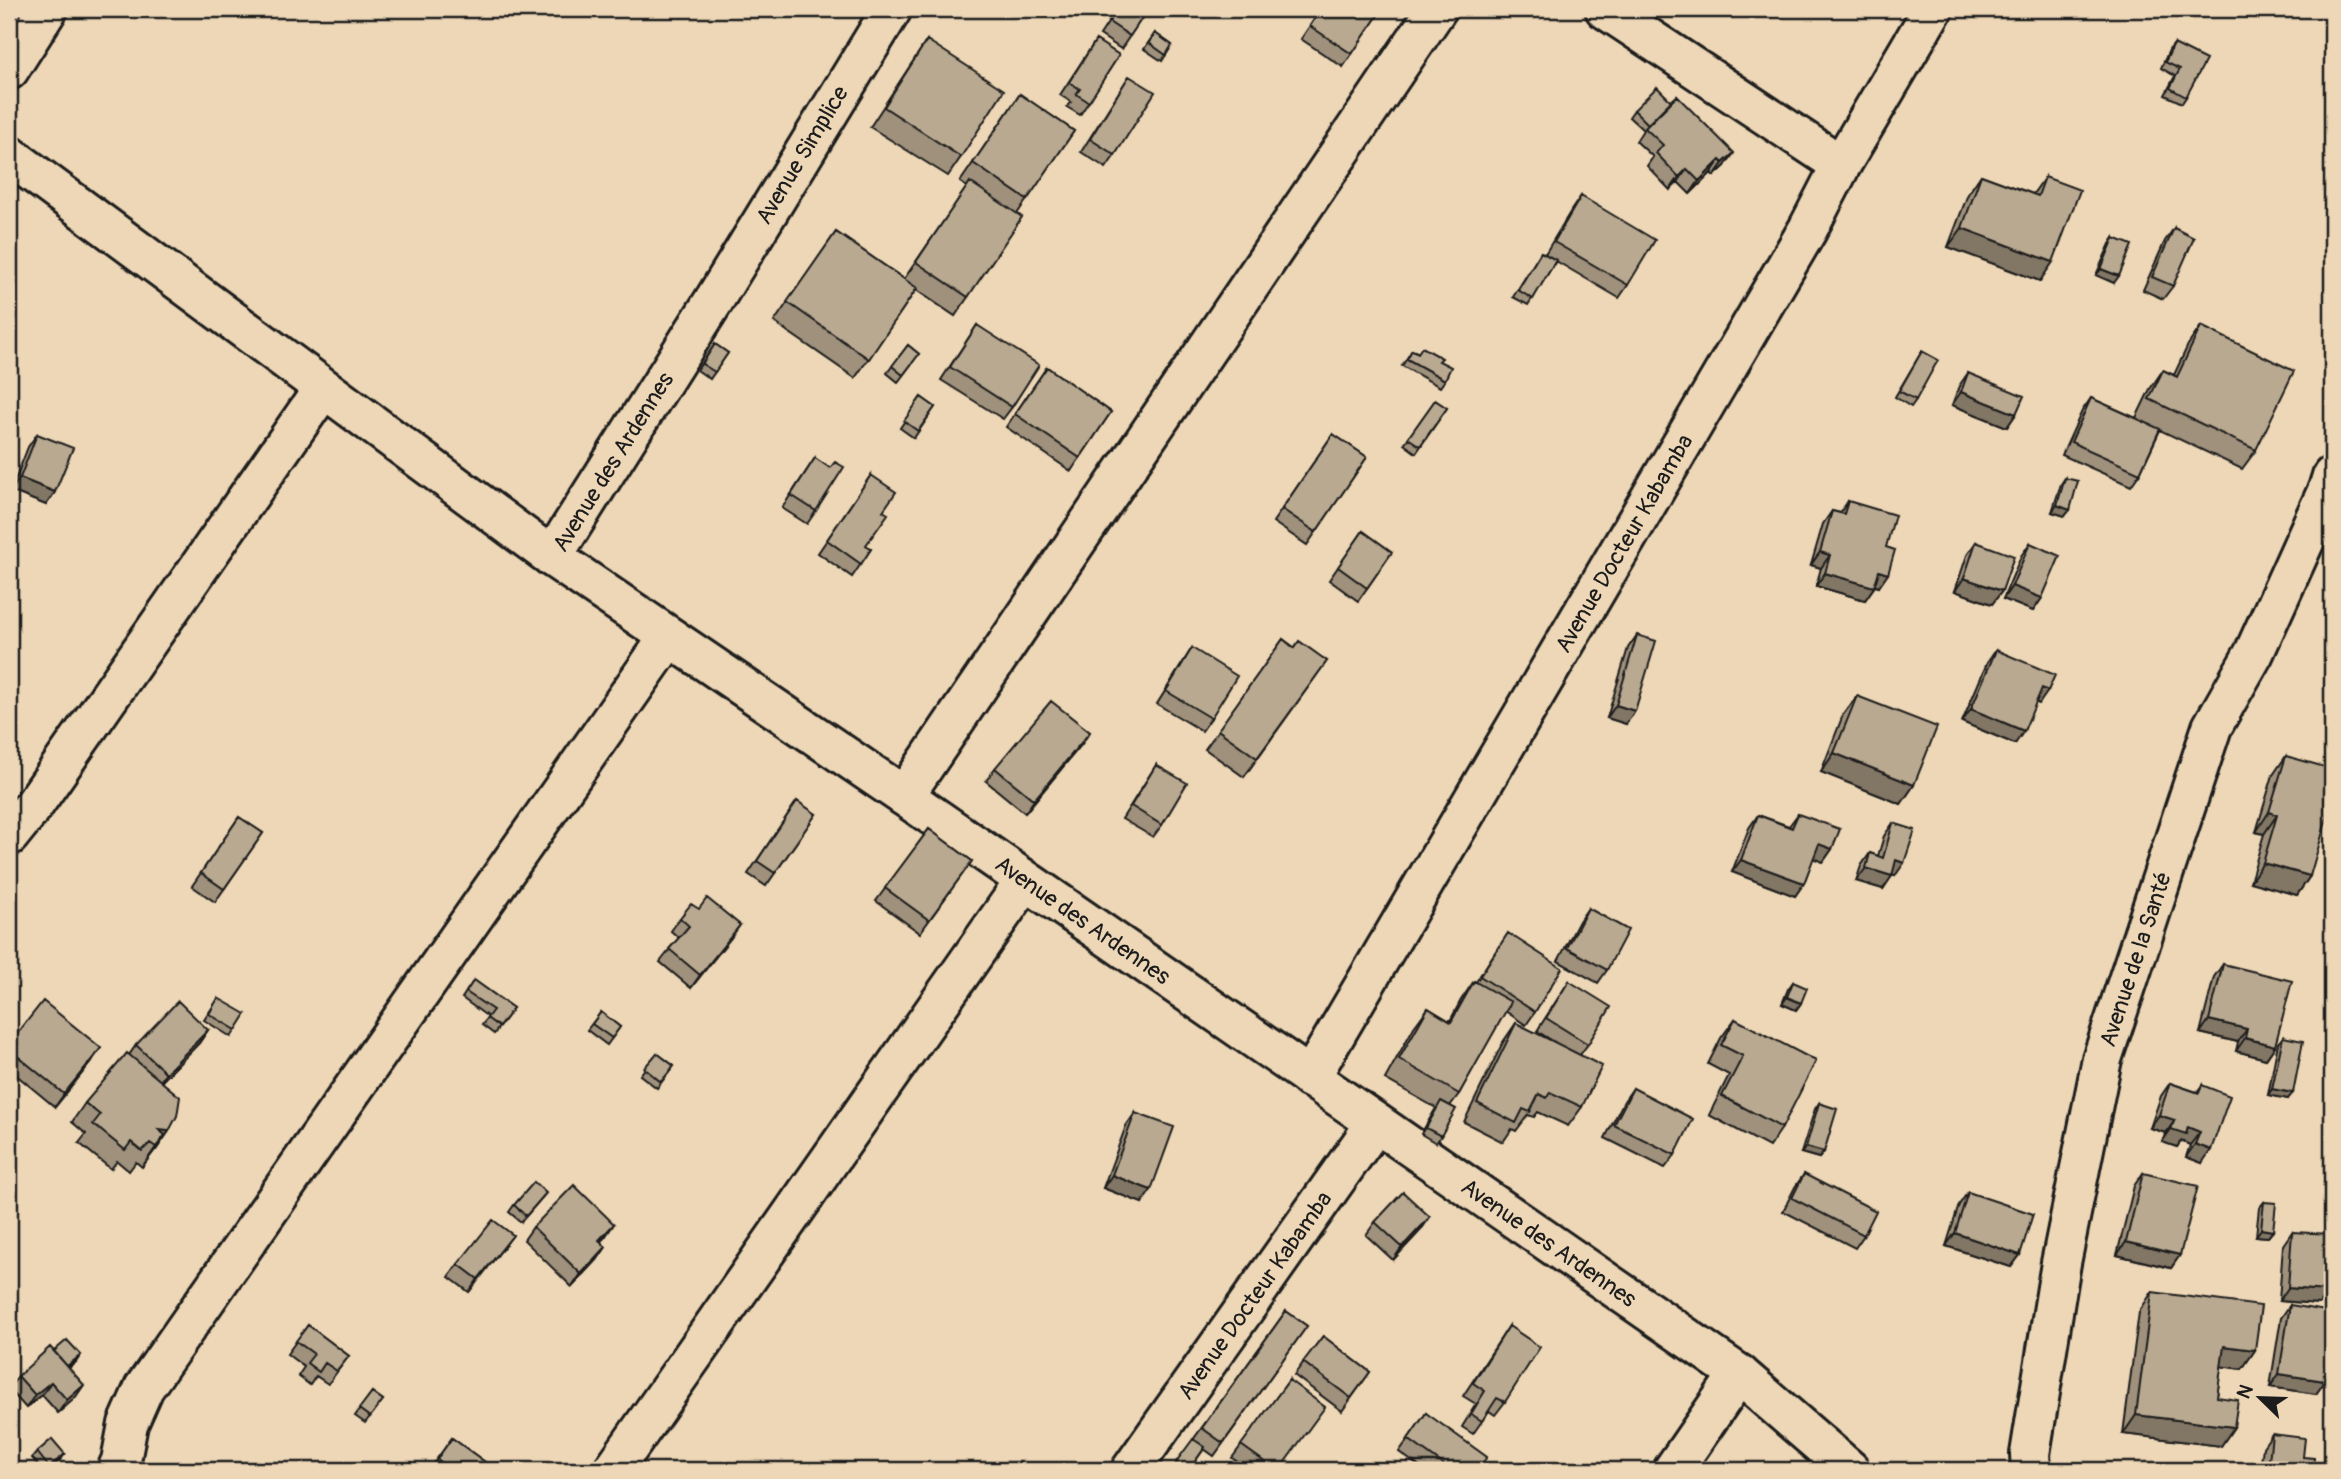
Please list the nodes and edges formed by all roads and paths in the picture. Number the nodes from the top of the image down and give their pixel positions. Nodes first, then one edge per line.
1 (47, 9) edge
2 (892, 9) edge
3 (1437, 9) edge
4 (1605, 9) edge
5 (1933, 9) edge
6 (9, 70) edge
7 (9, 155) edge
8 (1841, 165) junction
9 (713, 302) joint
10 (323, 388) junction
11 (2332, 476) edge
12 (552, 557) junction
13 (668, 637) junction
14 (904, 796) junction
15 (9, 836) edge
16 (1025, 881) junction
17 (1310, 1078) junction
18 (1376, 1122) junction
19 (1739, 1374) junction
20 (124, 1467) edge
21 (613, 1470) edge
22 (1131, 1470) edge
23 (1673, 1470) edge
24 (1850, 1470) edge
25 (2031, 1470) edge

1 - 6 street
2 - 9 street, Avenue Simplice
3 - 14 street
4 - 8 street
5 - 8 street, Avenue Docteur Kabamba
7 - 10 street
8 - 17 street, Avenue Docteur Kabamba
9 - 12 street, Avenue des Ardennes
10 - 12 street
10 - 15 street
11 - 25 street, Avenue de la Santé
12 - 13 street, Avenue des Ardennes
13 - 14 street, Avenue des Ardennes
13 - 20 street
14 - 16 street, Avenue des Ardennes
16 - 17 street, Avenue des Ardennes
16 - 21 street
17 - 18 street, Avenue des Ardennes
18 - 19 street, Avenue des Ardennes
18 - 22 street, Avenue Docteur Kabamba
19 - 23 street
19 - 24 street, Avenue des Ardennes

